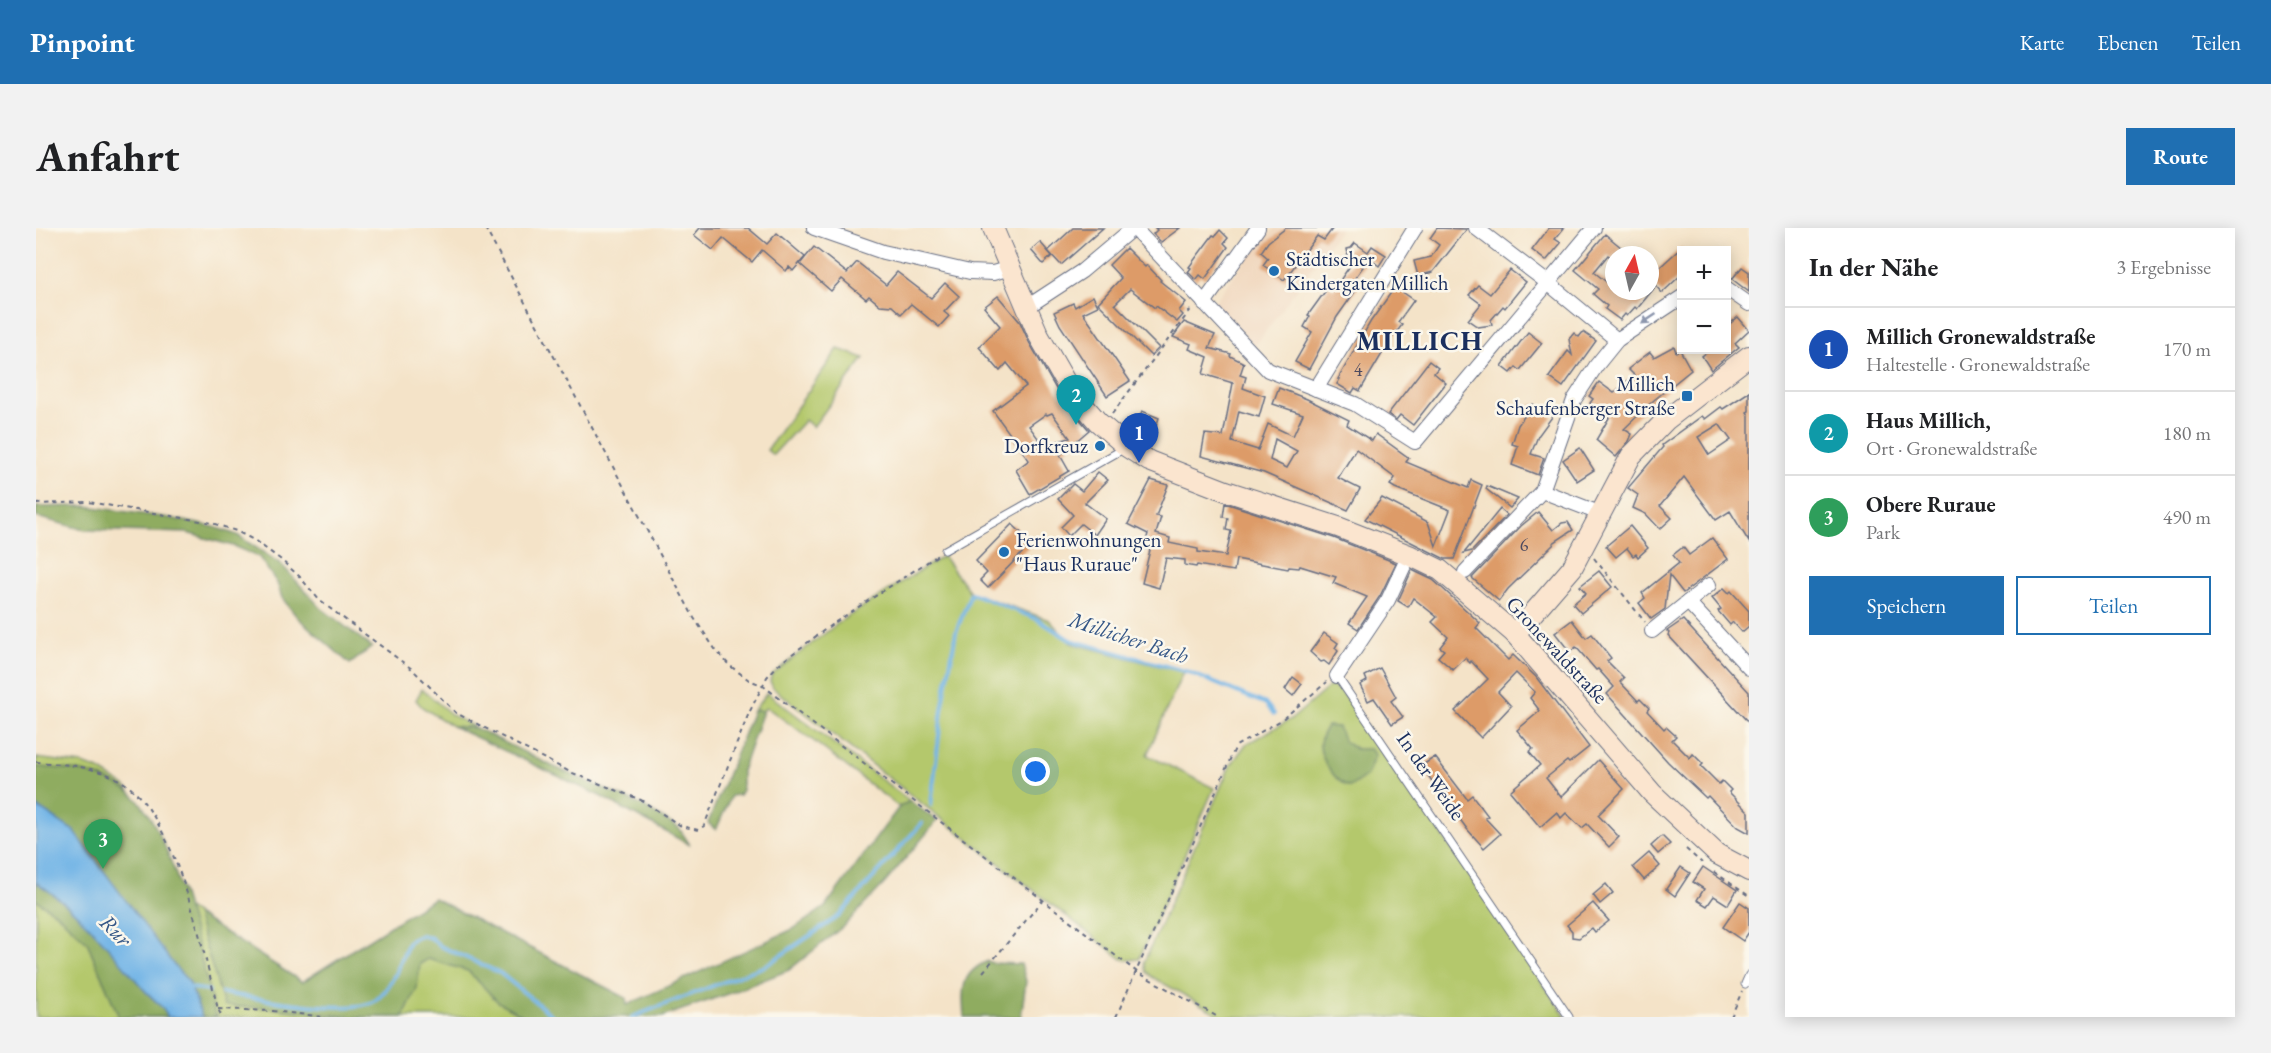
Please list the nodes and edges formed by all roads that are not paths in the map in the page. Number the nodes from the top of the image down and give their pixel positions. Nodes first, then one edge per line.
1 (814, 228) edge
2 (993, 228) edge
3 (1133, 228) edge
4 (1258, 228) edge
5 (1415, 228) edge
6 (1476, 228) edge
7 (1594, 228) edge
8 (1010, 268) junction
9 (1548, 283) junction
10 (1731, 291) edge
11 (1677, 300) edge
12 (1201, 301) junction
13 (1749, 304) edge
14 (1028, 307) junction
15 (1617, 340) junction
16 (1749, 356) edge
17 (1316, 388) junction
18 (1127, 447) junction
19 (1542, 490) junction
20 (1599, 513) junction
21 (945, 550) road end
22 (1409, 555) junction
23 (1465, 572) dead end
24 (1709, 585) dead end
25 (1688, 602) junction
26 (1652, 631) road end
27 (1515, 634) junction
28 (1749, 668) edge
29 (1337, 676) joint
30 (1749, 871) edge
31 (1749, 975) edge
32 (1745, 984) road end
33 (1569, 1017) edge

1 - 8 street
2 - 8 main road, Gronewaldstraße
3 - 12 street
3 - 14 street
4 - 12 street
5 - 17 street
6 - 9 street
7 - 9 street
8 - 14 main road, Gronewaldstraße
9 - 15 street
9 - 17 street
10 - 13 street
11 -> 15 street
12 - 17 street
14 - 18 main road, Gronewaldstraße
15 - 19 street
16 - 20 main road
18 - 21 lane
18 - 22 main road, Gronewaldstraße
19 - 20 street
19 - 23 street
20 - 27 main road
22 - 27 main road, Gronewaldstraße
22 - 29 street
24 - 25 street
25 - 26 street
25 - 28 street
27 - 30 main road, Gronewaldstraße
29 - 33 lane, In der Weide
31 - 32 lane

